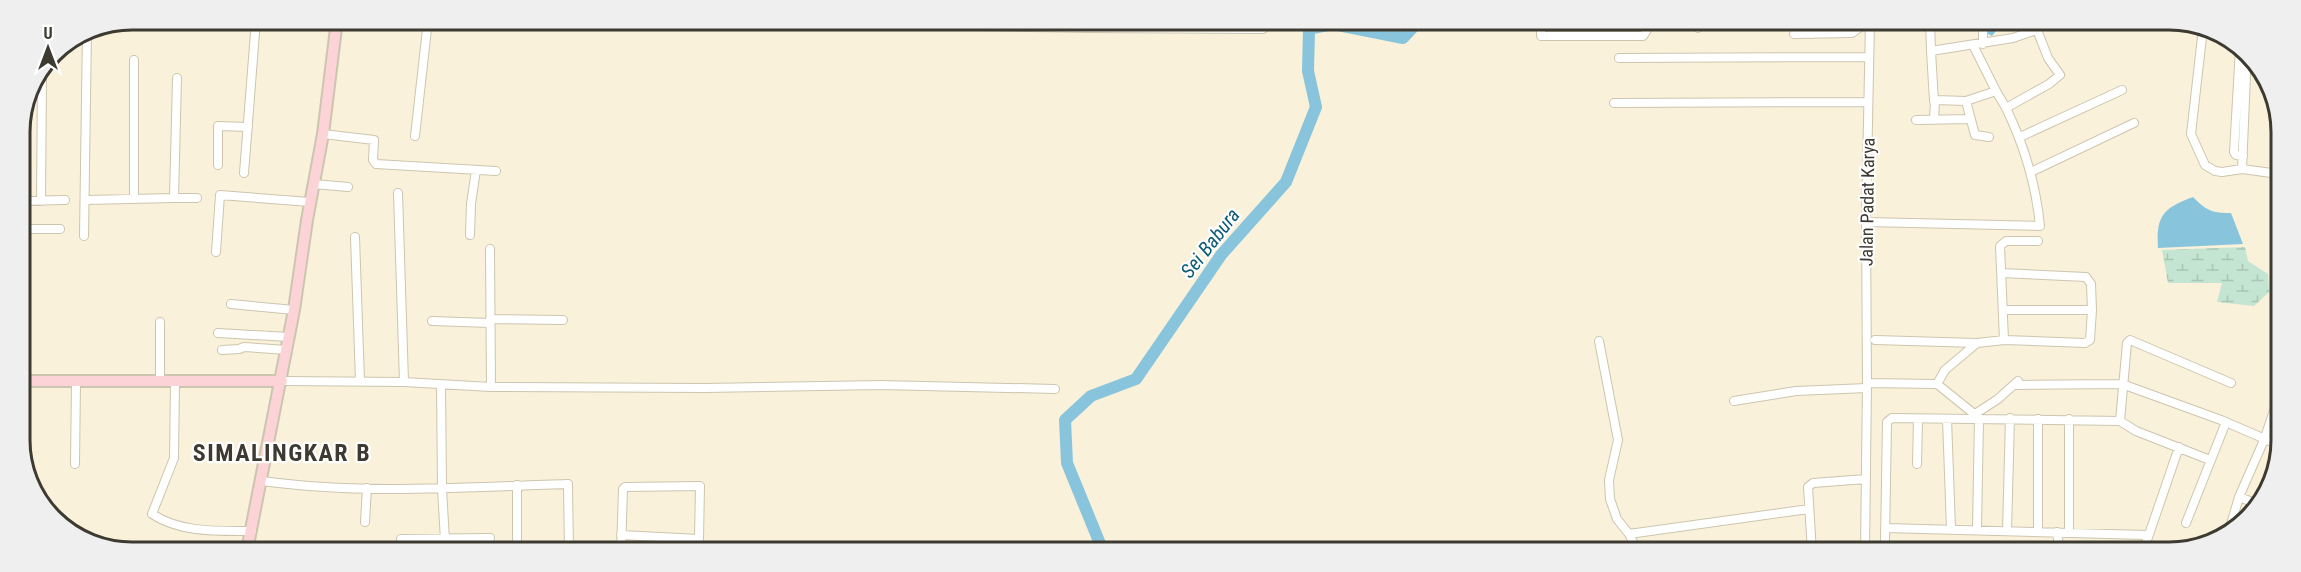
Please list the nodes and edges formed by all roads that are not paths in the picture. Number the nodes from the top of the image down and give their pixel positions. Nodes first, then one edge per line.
1 (255, 30) edge
2 (336, 30) edge
3 (427, 30) edge
4 (1541, 30) edge
5 (1647, 30) edge
6 (1812, 30) edge
7 (1857, 30) edge
8 (1870, 30) edge
9 (1930, 30) edge
10 (1983, 30) edge
11 (2028, 30) edge
12 (2037, 30) edge
13 (1794, 34) dead end
14 (1812, 34) junction
15 (2202, 35) edge
16 (87, 41) edge
17 (1983, 44) junction
18 (1973, 45) junction
19 (1931, 51) junction
20 (1869, 57) junction
21 (1619, 58) dead end
22 (2239, 59) edge
23 (134, 60) dead end
24 (2246, 67) edge
25 (177, 78) dead end
26 (42, 85) edge
27 (2122, 90) dead end
28 (1996, 91) junction
29 (1934, 101) junction
30 (1965, 101) junction
31 (1868, 102) junction
32 (1614, 103) dead end
33 (2006, 108) junction
34 (1970, 118) junction
35 (1916, 120) dead end
36 (1934, 120) junction
37 (2134, 123) dead end
38 (248, 127) junction
39 (322, 134) junction
40 (415, 136) dead end
41 (1989, 137) dead end
42 (2020, 137) junction
43 (2242, 156) junction
44 (218, 165) dead end
45 (2242, 169) junction
46 (476, 170) junction
47 (496, 171) dead end
48 (2031, 172) junction
49 (244, 173) dead end
50 (2271, 173) edge
51 (314, 183) junction
52 (348, 187) dead end
53 (398, 192) dead end
54 (174, 198) junction
55 (197, 198) dead end
56 (134, 199) junction
57 (65, 200) dead end
58 (86, 200) junction
59 (30, 201) edge
60 (41, 201) junction
61 (310, 202) junction
62 (1866, 222) junction
63 (30, 229) edge
64 (60, 229) dead end
65 (470, 235) dead end
66 (84, 236) dead end
67 (355, 237) dead end
68 (2038, 242) dead end
69 (490, 249) dead end
70 (216, 252) dead end
71 (2002, 273) junction
72 (231, 304) dead end
73 (294, 310) junction
74 (2003, 310) junction
75 (2092, 310) junction
76 (563, 320) dead end
77 (432, 321) dead end
78 (490, 321) junction
79 (160, 322) dead end
80 (218, 333) dead end
81 (290, 337) junction
82 (1875, 340) dead end
83 (2004, 340) junction
84 (1599, 341) dead end
85 (1977, 343) junction
86 (222, 350) dead end
87 (287, 350) junction
88 (30, 381) edge
89 (175, 381) junction
90 (282, 381) junction
91 (360, 381) junction
92 (2123, 381) junction
93 (76, 382) junction
94 (160, 382) junction
95 (404, 382) junction
96 (2231, 382) dead end
97 (1937, 384) junction
98 (441, 385) junction
99 (1867, 385) junction
100 (491, 387) junction
101 (1055, 389) dead end
102 (1734, 401) dead end
103 (1977, 416) junction
104 (2010, 418) junction
105 (1918, 419) junction
106 (1947, 419) junction
107 (2038, 419) junction
108 (2069, 420) junction
109 (2120, 422) junction
110 (2226, 422) junction
111 (2271, 424) edge
112 (2264, 440) junction
113 (2271, 443) edge
114 (2179, 447) junction
115 (2210, 460) junction
116 (75, 464) dead end
117 (1917, 464) dead end
118 (1866, 479) junction
119 (262, 481) junction
120 (517, 485) junction
121 (367, 488) junction
122 (442, 489) junction
123 (2239, 497) junction
124 (2250, 502) edge
125 (1809, 508) junction
126 (2232, 519) edge
127 (365, 522) dead end
128 (2186, 523) dead end
129 (1885, 528) junction
130 (1951, 529) junction
131 (1977, 529) junction
132 (252, 531) junction
133 (2007, 531) junction
134 (2038, 532) junction
135 (2057, 532) junction
136 (2069, 532) junction
137 (1629, 534) junction
138 (621, 535) junction
139 (2148, 535) junction
140 (490, 538) dead end
141 (401, 539) dead end
142 (445, 540) junction
143 (1885, 540) dead end
144 (250, 542) edge
145 (517, 542) edge
146 (569, 542) edge
147 (621, 542) edge
148 (1633, 542) edge
149 (1811, 542) edge
150 (1865, 542) edge
151 (2058, 542) edge
152 (2146, 542) edge

1 - 38 street
2 - 39 main road
3 - 40 street
4 - 5 street
6 - 14 street
7 - 14 street
8 - 20 street, Jalan Padat Karya
9 - 19 street
10 - 17 street
11 - 17 street
12 - 33 street
13 - 14 street
15 - 45 street
16 - 58 street
17 - 18 street
18 - 19 street
18 - 28 street
19 - 29 street
20 - 21 street
20 - 31 street, Jalan Padat Karya
22 - 43 street
23 - 56 street
24 - 43 street
25 - 54 street
26 - 60 street
27 - 42 street
28 - 30 street
28 - 33 street
29 - 30 street
29 - 36 street
30 - 34 street
31 - 32 street
31 - 62 street, Jalan Padat Karya
33 - 42 street
34 - 36 street
34 - 41 street
35 - 36 street
37 - 48 street
38 - 44 street
38 - 49 street
39 - 46 street
39 - 51 main road
42 - 48 street
43 - 45 street
45 - 50 street
46 - 47 street
46 - 65 street
48 - 62 street
51 - 52 street
51 - 61 main road
53 - 95 street
54 - 55 street
54 - 56 street
56 - 58 street
57 - 60 street
58 - 66 street
59 - 60 street
61 - 70 street
61 - 73 main road
62 - 99 street, Jalan Padat Karya
63 - 64 street
67 - 91 street
68 - 71 street
69 - 78 street
71 - 74 street
71 - 75 street
72 - 73 street
73 - 81 main road
74 - 75 street
74 - 83 street
75 - 83 street
76 - 78 street
77 - 78 street
78 - 100 street
79 - 94 street
80 - 81 street
81 - 87 main road
82 - 85 street
83 - 85 street
84 - 137 street
85 - 97 street
86 - 87 street
87 - 90 main road
88 - 93 main road
89 - 90 main road
89 - 94 main road
89 - 132 street
90 - 91 street
90 - 119 main road
91 - 95 street
92 - 96 street
92 - 103 street
92 - 109 street
92 - 110 street
93 - 94 main road
93 - 116 street
95 - 98 street
97 - 99 street
97 - 103 street
98 - 100 street
98 - 122 street
99 - 102 street
99 - 118 street, Jalan Padat Karya
100 - 101 street
103 - 104 street
103 - 106 street
103 - 131 street
104 - 107 street
104 - 133 street
105 - 106 street
105 - 117 street
105 - 129 street
106 - 130 street
107 - 108 street
107 - 134 street
108 - 109 street
108 - 136 street
109 - 114 street
110 - 112 street
110 - 115 street
111 - 112 street
112 - 113 street
112 - 123 street
114 - 115 street
114 - 139 street
115 - 128 street
118 - 125 street
118 - 150 street, Jalan Padat Karya
119 - 121 street
119 - 132 main road
120 - 122 street
120 - 145 street
120 - 146 street
121 - 122 street
121 - 127 street
122 - 142 street
123 - 124 street
123 - 126 street
125 - 137 street
125 - 149 street
129 - 130 street
129 - 143 street
130 - 131 street
131 - 133 street
132 - 144 main road
133 - 134 street
134 - 135 street
135 - 136 street
135 - 151 street
136 - 139 street
137 - 148 street
138 - 138 street
138 - 147 street
139 - 152 street
140 - 142 street
141 - 142 street

